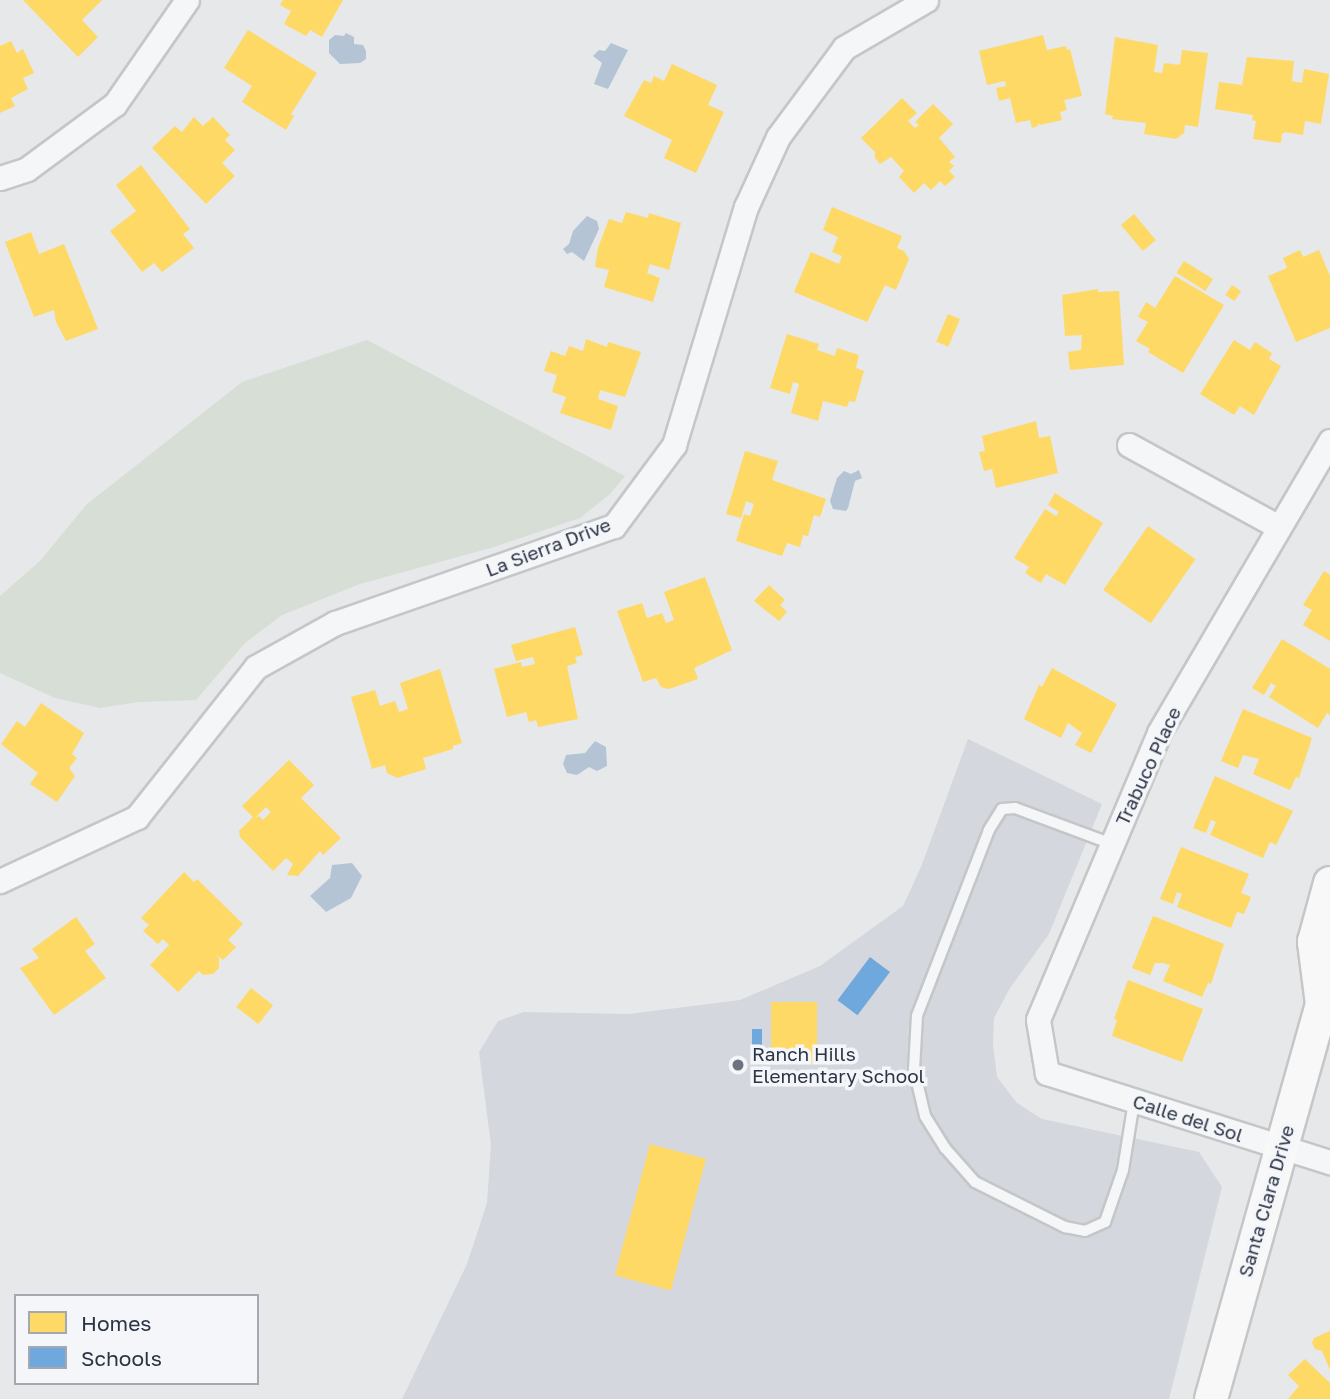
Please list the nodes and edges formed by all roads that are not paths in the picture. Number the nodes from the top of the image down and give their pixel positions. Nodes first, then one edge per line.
1 (187, 0) edge
2 (926, 0) edge
3 (0, 178) edge
4 (1330, 441) edge
5 (1129, 445) dead end
6 (1278, 526) junction
7 (1112, 844) junction
8 (0, 881) edge
9 (1330, 883) edge
10 (1326, 998) edge
11 (1047, 1073) joint
12 (1135, 1101) junction
13 (1281, 1148) junction
14 (1330, 1162) edge
15 (1211, 1399) edge

1 - 3 street
2 - 8 street, La Sierra Drive
4 - 6 street, Trabuco Place
5 - 6 street
6 - 7 street, Trabuco Place
7 - 11 street, Trabuco Place
7 - 12 lane
9 - 10 main road, Santa Clara Drive
10 - 13 main road, Santa Clara Drive
11 - 12 street, Calle del Sol
12 - 13 street, Calle del Sol
13 - 14 street, Calle del Sol
13 - 15 main road, Santa Clara Drive

